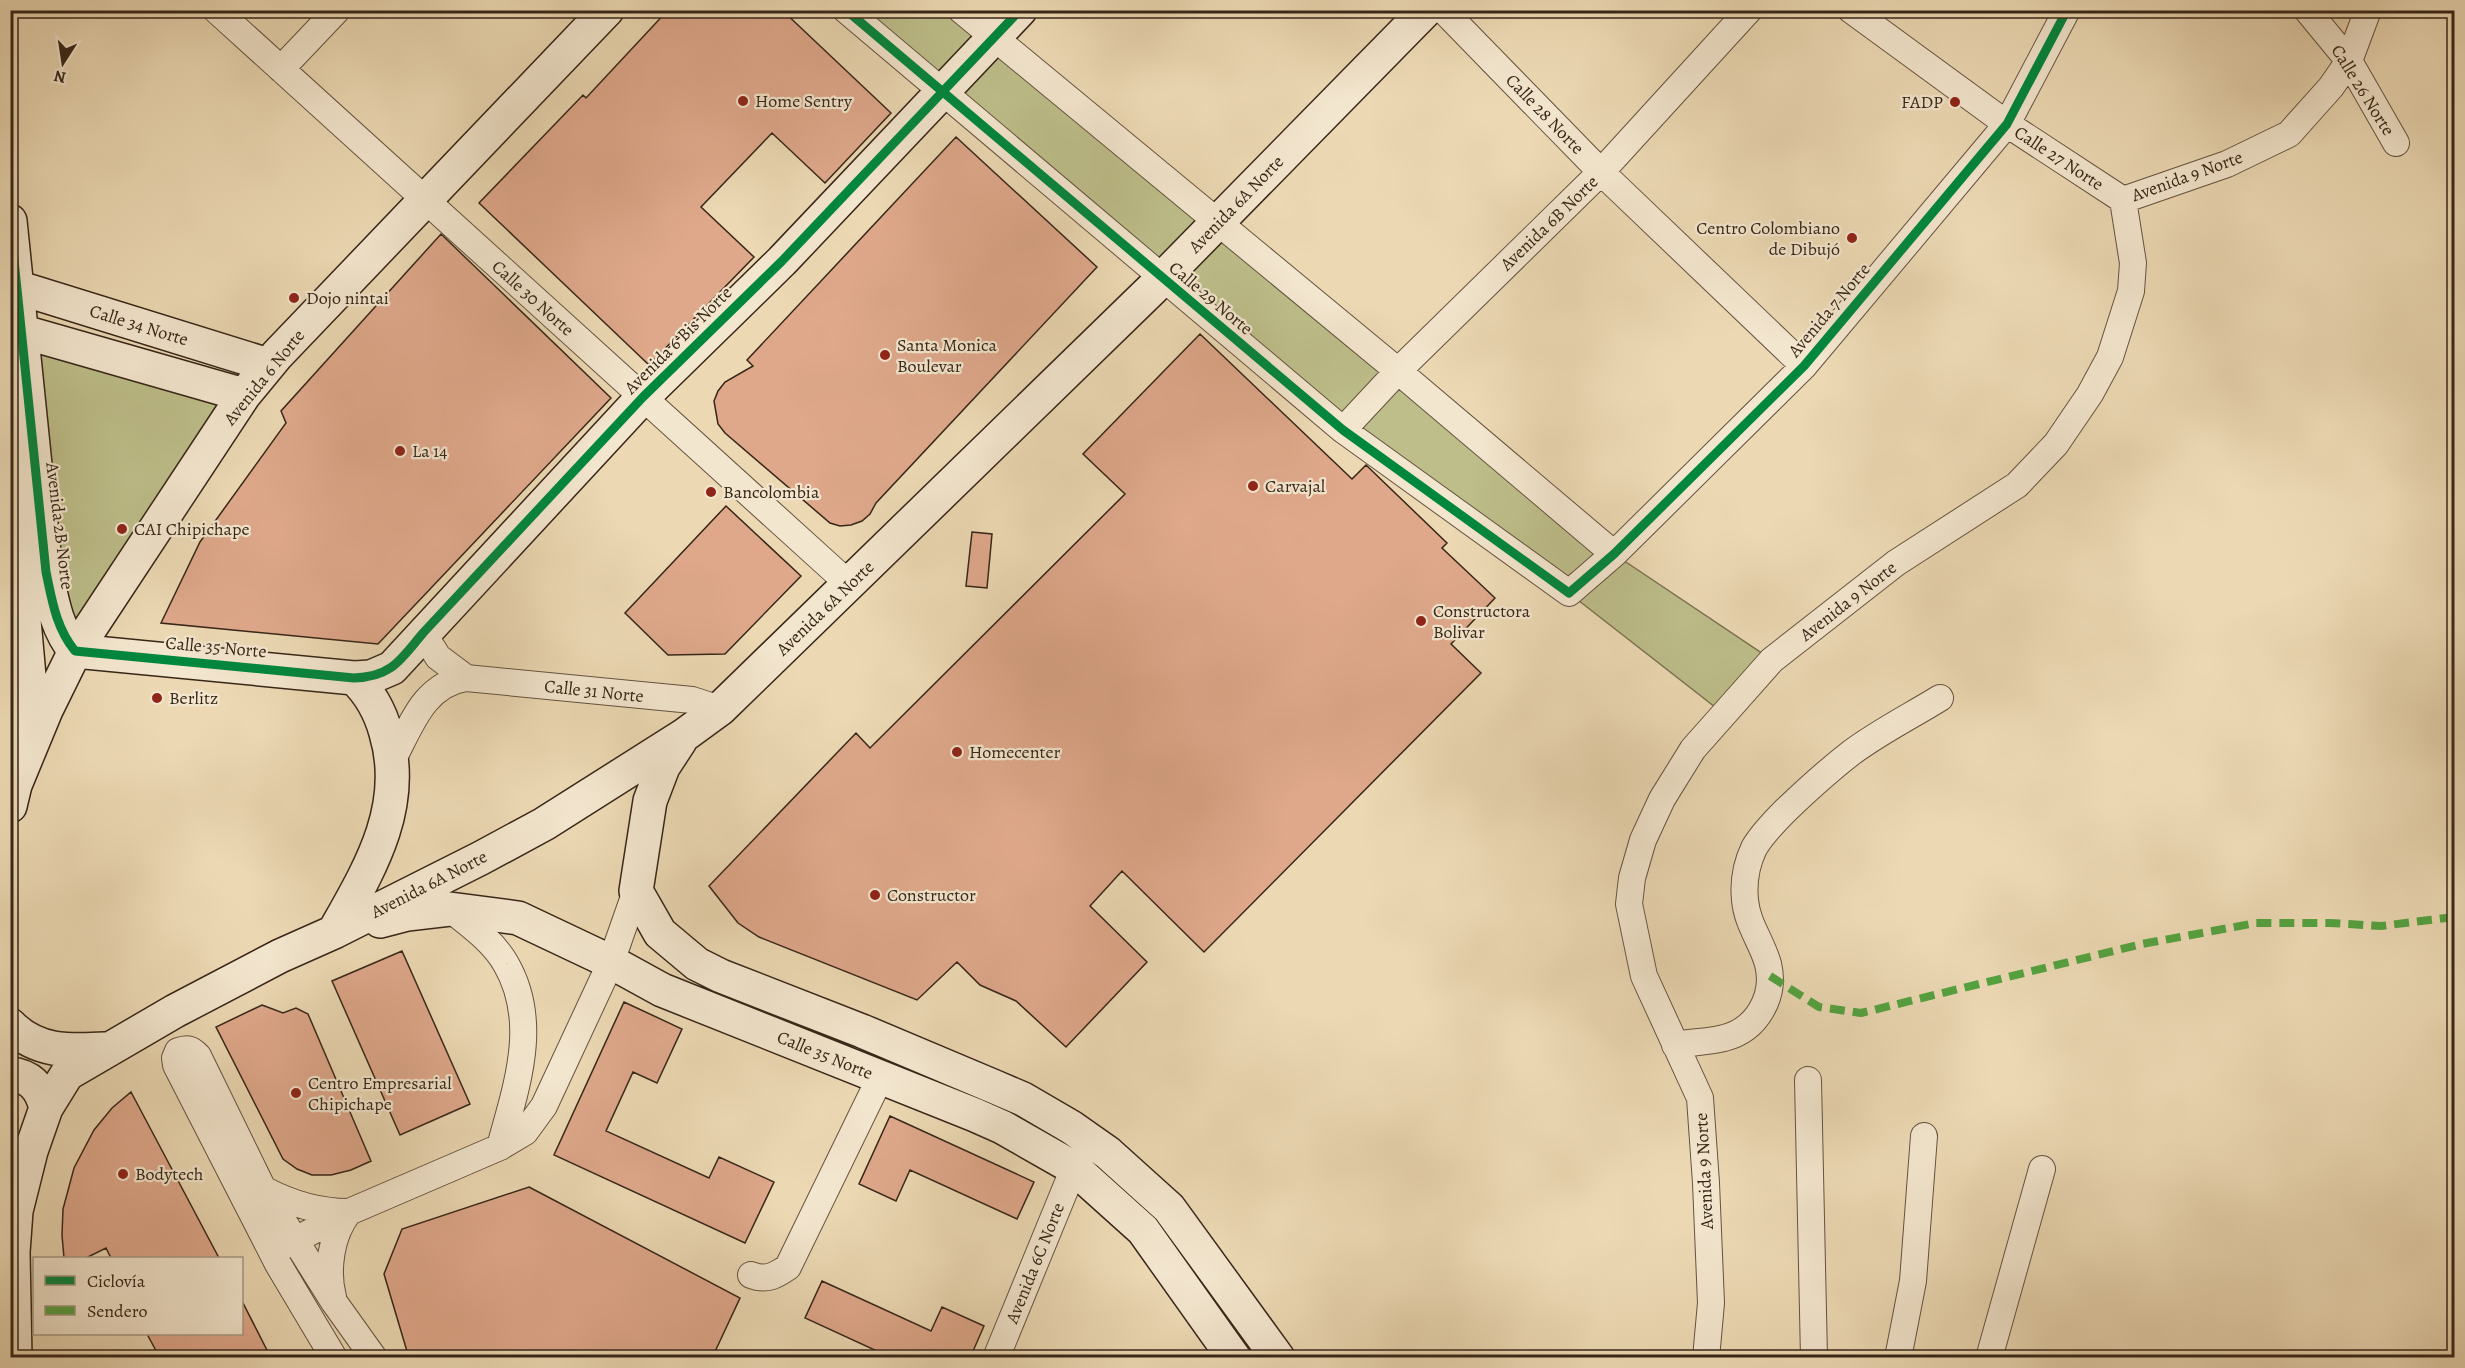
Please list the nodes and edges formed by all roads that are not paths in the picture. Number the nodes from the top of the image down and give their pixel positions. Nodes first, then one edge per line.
1 (216, 10) edge
2 (337, 10) edge
3 (607, 10) edge
4 (846, 10) edge
5 (961, 10) edge
6 (1020, 10) edge
7 (1426, 10) edge
8 (1443, 10) edge
9 (1749, 10) edge
10 (1851, 10) edge
11 (2067, 10) edge
12 (2307, 10) edge
13 (2368, 10) edge
14 (993, 39) junction
15 (2349, 61) junction
16 (281, 69) junction
17 (942, 92) junction
18 (2007, 124) junction
19 (2396, 143) dead end
20 (1601, 172) junction
21 (425, 200) junction
22 (2122, 200) junction
23 (10, 221) edge
24 (1218, 222) junction
25 (1163, 279) junction
26 (14, 286) edge
27 (16, 330) edge
28 (268, 365) junction
29 (1804, 366) junction
30 (1398, 371) junction
31 (244, 395) junction
32 (642, 397) junction
33 (1343, 430) junction
34 (10, 464) edge
35 (1614, 554) junction
36 (16, 574) edge
37 (850, 585) junction
38 (1569, 593) joint
39 (423, 633) junction
40 (75, 651) junction
41 (354, 678) junction
42 (466, 678) junction
43 (1940, 698) dead end
44 (720, 709) junction
45 (683, 736) junction
46 (392, 761) junction
47 (13, 796) edge
48 (636, 891) junction
49 (450, 909) junction
50 (334, 932) junction
51 (611, 962) junction
52 (10, 1025) edge
53 (1675, 1045) junction
54 (108, 1049) junction
55 (10, 1074) edge
56 (880, 1078) junction
57 (1808, 1080) dead end
58 (46, 1108) junction
59 (1924, 1136) dead end
60 (500, 1147) junction
61 (1074, 1168) junction
62 (2042, 1168) dead end
63 (263, 1189) junction
64 (349, 1212) junction
65 (295, 1240) junction
66 (272, 1252) junction
67 (751, 1275) dead end
68 (334, 1302) junction
69 (15, 1358) edge
70 (334, 1358) edge
71 (374, 1358) edge
72 (996, 1358) edge
73 (1234, 1358) edge
74 (1278, 1358) edge
75 (1706, 1358) edge
76 (1814, 1358) edge
77 (1898, 1358) edge
78 (1989, 1358) edge

1 - 16 street, Calle 30 Norte
2 - 16 street
3 - 21 street, Avenida 6 Norte
4 - 17 street, Calle 29 Norte
5 - 14 street
6 - 14 street, Avenida 6 Bis Norte
7 - 24 street, Avenida 6A Norte
8 - 20 street, Calle 28 Norte
9 - 20 street, Avenida 6B Norte
10 - 18 street, Calle 27 Norte
11 - 18 street, Avenida 7 Norte
12 - 15 street, Calle 26 Norte
13 - 15 street, Avenida 9 Norte
14 - 17 street, Avenida 6 Bis Norte
14 - 24 street
15 - 19 street, Calle 26 Norte
15 - 22 street, Avenida 9 Norte
16 - 21 street, Calle 30 Norte
17 - 25 street, Calle 29 Norte
17 - 32 street, Avenida 6 Bis Norte
18 - 22 street, Calle 27 Norte
18 - 29 street, Avenida 7 Norte
20 - 29 street, Calle 28 Norte
20 - 30 street, Avenida 6B Norte
21 - 28 street, Avenida 6 Norte
21 - 32 street, Calle 30 Norte
22 - 53 street, Avenida 9 Norte
23 - 26 street, Avenida 2B Norte
24 - 25 street, Avenida 6A Norte
24 - 30 street
25 - 33 street, Calle 29 Norte
25 - 37 street, Avenida 6A Norte
26 - 27 street, Avenida 2B Norte
26 - 28 street, Calle 34 Norte
27 - 31 street, Calle 34 Norte
27 - 40 street, Avenida 2B Norte
28 - 31 street, Avenida 6 Norte
29 - 35 street, Avenida 7 Norte
30 - 33 street, Avenida 6B Norte
30 - 35 street
31 - 40 street, Avenida 6 Norte
32 - 37 street, Calle 30 Norte
32 - 39 street, Avenida 6 Bis Norte
33 - 38 street, Calle 29 Norte
34 - 36 street
35 - 38 street, Avenida 7 Norte
36 - 47 street
37 - 44 street, Avenida 6A Norte
39 - 41 street, Avenida 6 Bis Norte
39 - 42 street
40 - 41 street, Calle 35 Norte
40 - 47 street, Avenida 6 Norte
41 - 46 street
42 - 44 street, Calle 31 Norte
42 - 46 street
43 - 53 street
44 - 45 street, Avenida 6A Norte
45 - 48 street
45 - 50 street, Avenida 6A Norte
46 - 50 street
48 - 51 street
48 - 74 street, Calle 35 Norte
49 - 50 street, Calle 35 Norte
49 - 51 street, Calle 35 Norte
49 - 60 street
50 - 54 street, Avenida 6A Norte
51 - 56 street, Calle 35 Norte
51 - 60 street
52 - 54 street
53 - 75 street, Avenida 9 Norte
54 - 58 street
55 - 58 street
56 - 61 street, Calle 35 Norte
56 - 67 street
57 - 76 street
58 - 69 street
59 - 77 street
60 - 64 street
61 - 72 street, Avenida 6C Norte
61 - 73 street, Calle 35 Norte
62 - 78 street
63 - 64 street
63 - 65 street
63 - 66 street
64 - 65 street
64 - 68 street
65 - 66 street
65 - 68 street
66 - 70 street
68 - 71 street

